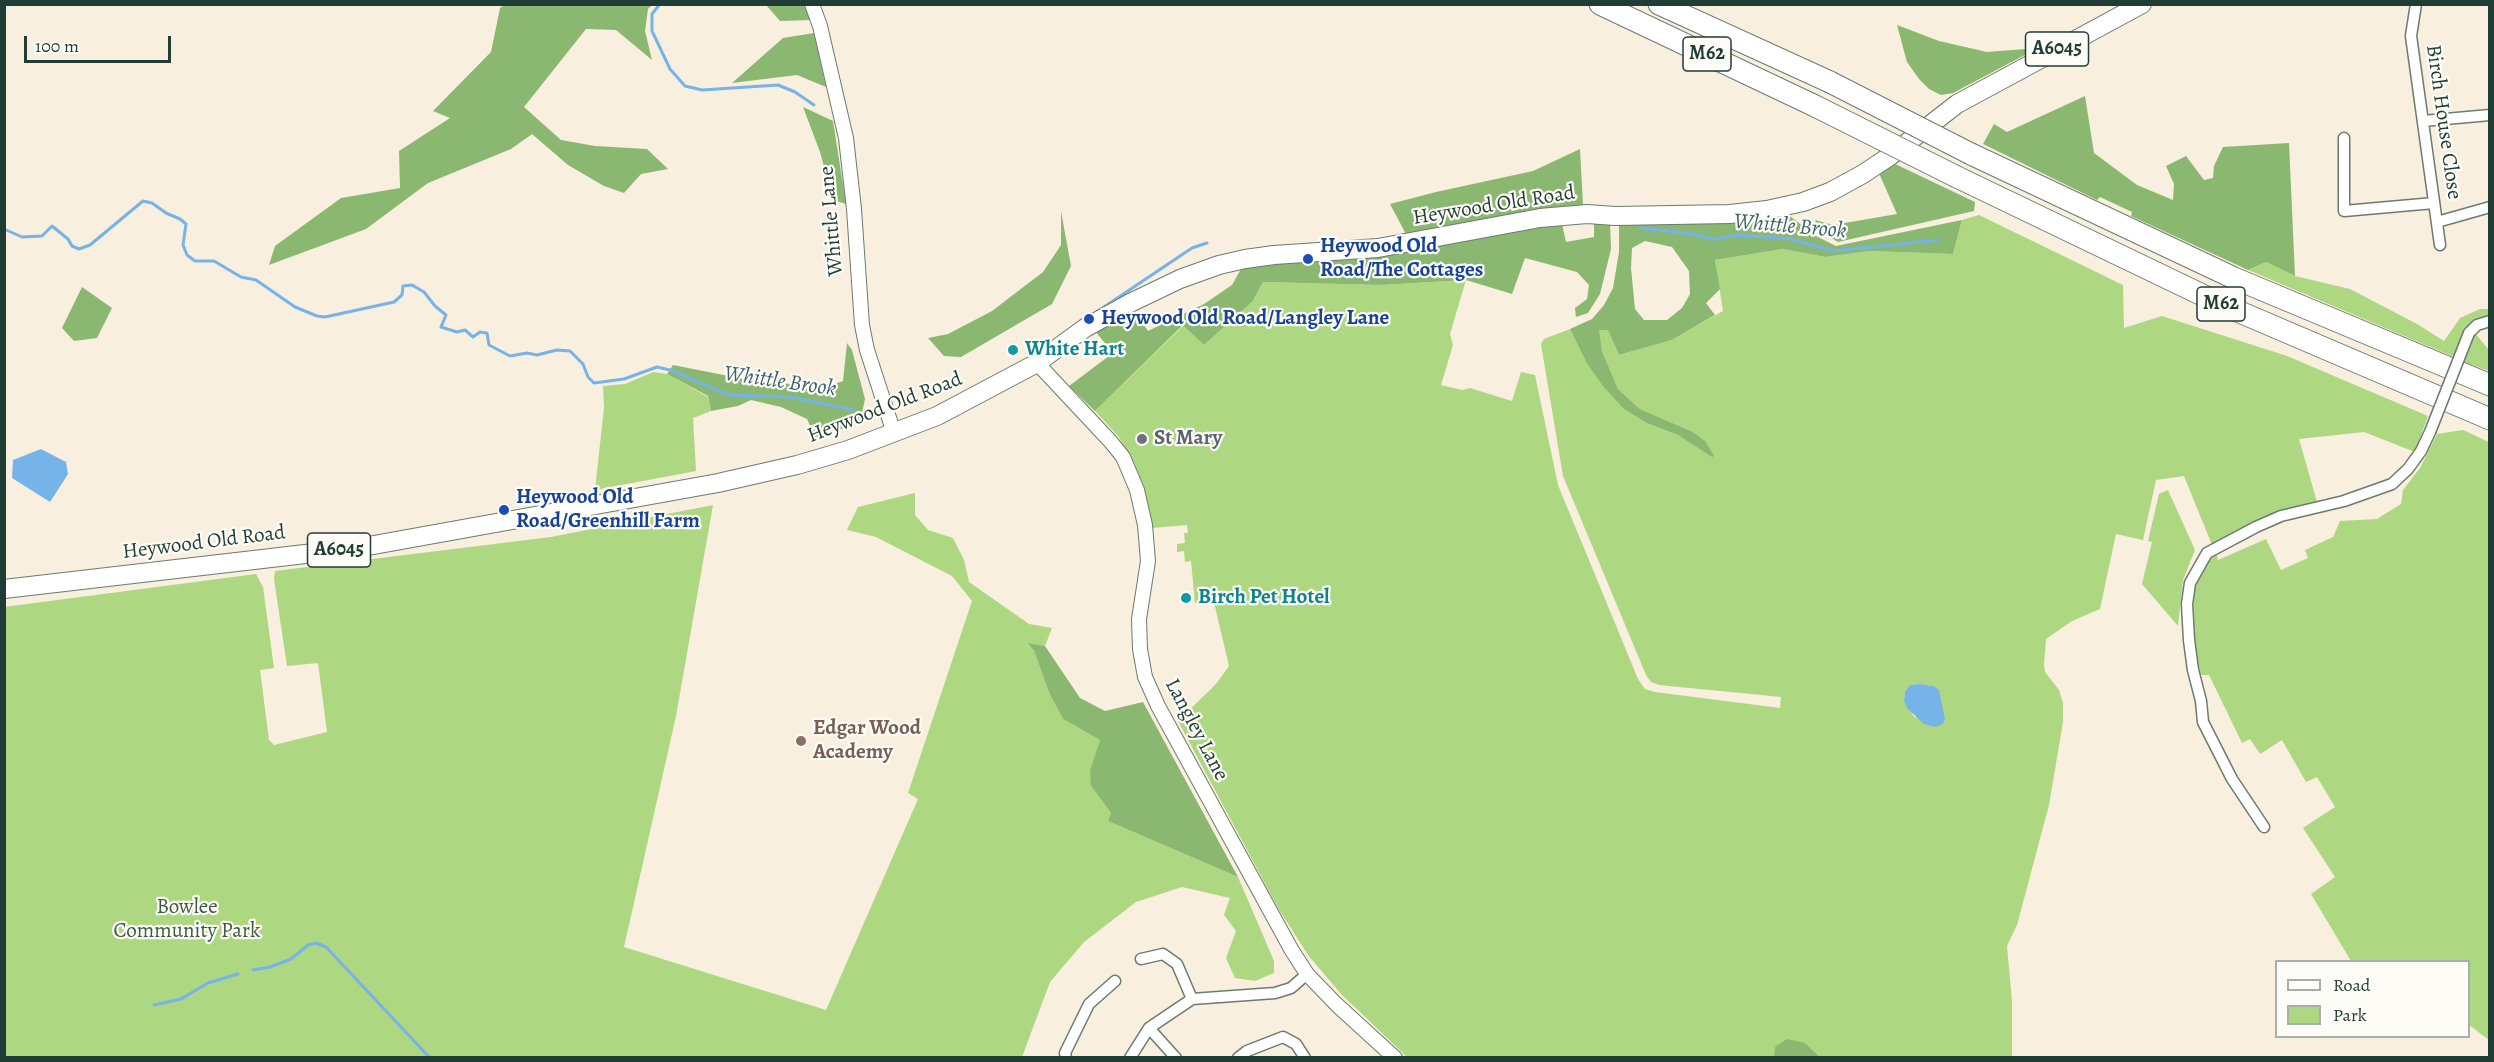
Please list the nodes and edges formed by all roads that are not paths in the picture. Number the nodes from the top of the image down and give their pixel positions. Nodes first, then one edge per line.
1 (812, 4) edge
2 (1594, 4) edge
3 (1599, 4) edge
4 (1659, 4) edge
5 (2142, 4) edge
6 (2416, 4) edge
7 (1625, 15) junction
8 (2490, 115) edge
9 (2423, 121) junction
10 (2344, 138) dead end
11 (2434, 202) junction
12 (2490, 207) edge
13 (2437, 222) junction
14 (2440, 245) dead end
15 (2490, 321) edge
16 (1037, 363) junction
17 (2490, 385) edge
18 (2490, 418) edge
19 (894, 433) junction
20 (4, 589) edge
21 (2264, 828) dead end
22 (1141, 959) dead end
23 (1308, 974) junction
24 (1115, 981) dead end
25 (1192, 999) junction
26 (1149, 1028) junction
27 (1066, 1058) edge
28 (1130, 1058) edge
29 (1176, 1058) edge
30 (1238, 1058) edge
31 (1305, 1058) edge
32 (1395, 1058) edge

1 - 19 street, Whittle Lane
2 - 7 highway, M62
3 - 7 highway, M62
4 - 17 highway, M62, bridge
5 - 16 main road, Heywood Old Road / A6045
6 - 9 street, Birch House Close
7 - 18 highway, M62, bridge
8 - 9 street
9 - 11 street, Birch House Close
10 - 11 street
11 - 13 street, Birch House Close
12 - 13 street
13 - 14 street, Birch House Close
15 - 21 street, bridge
16 - 19 main road, Heywood Old Road / A6045
16 - 23 street, Langley Lane
19 - 20 main road, Heywood Old Road / A6045
22 - 25 street
23 - 25 street
23 - 32 street, Langley Lane
24 - 27 street
25 - 26 street
26 - 28 street
26 - 29 street
30 - 31 street

